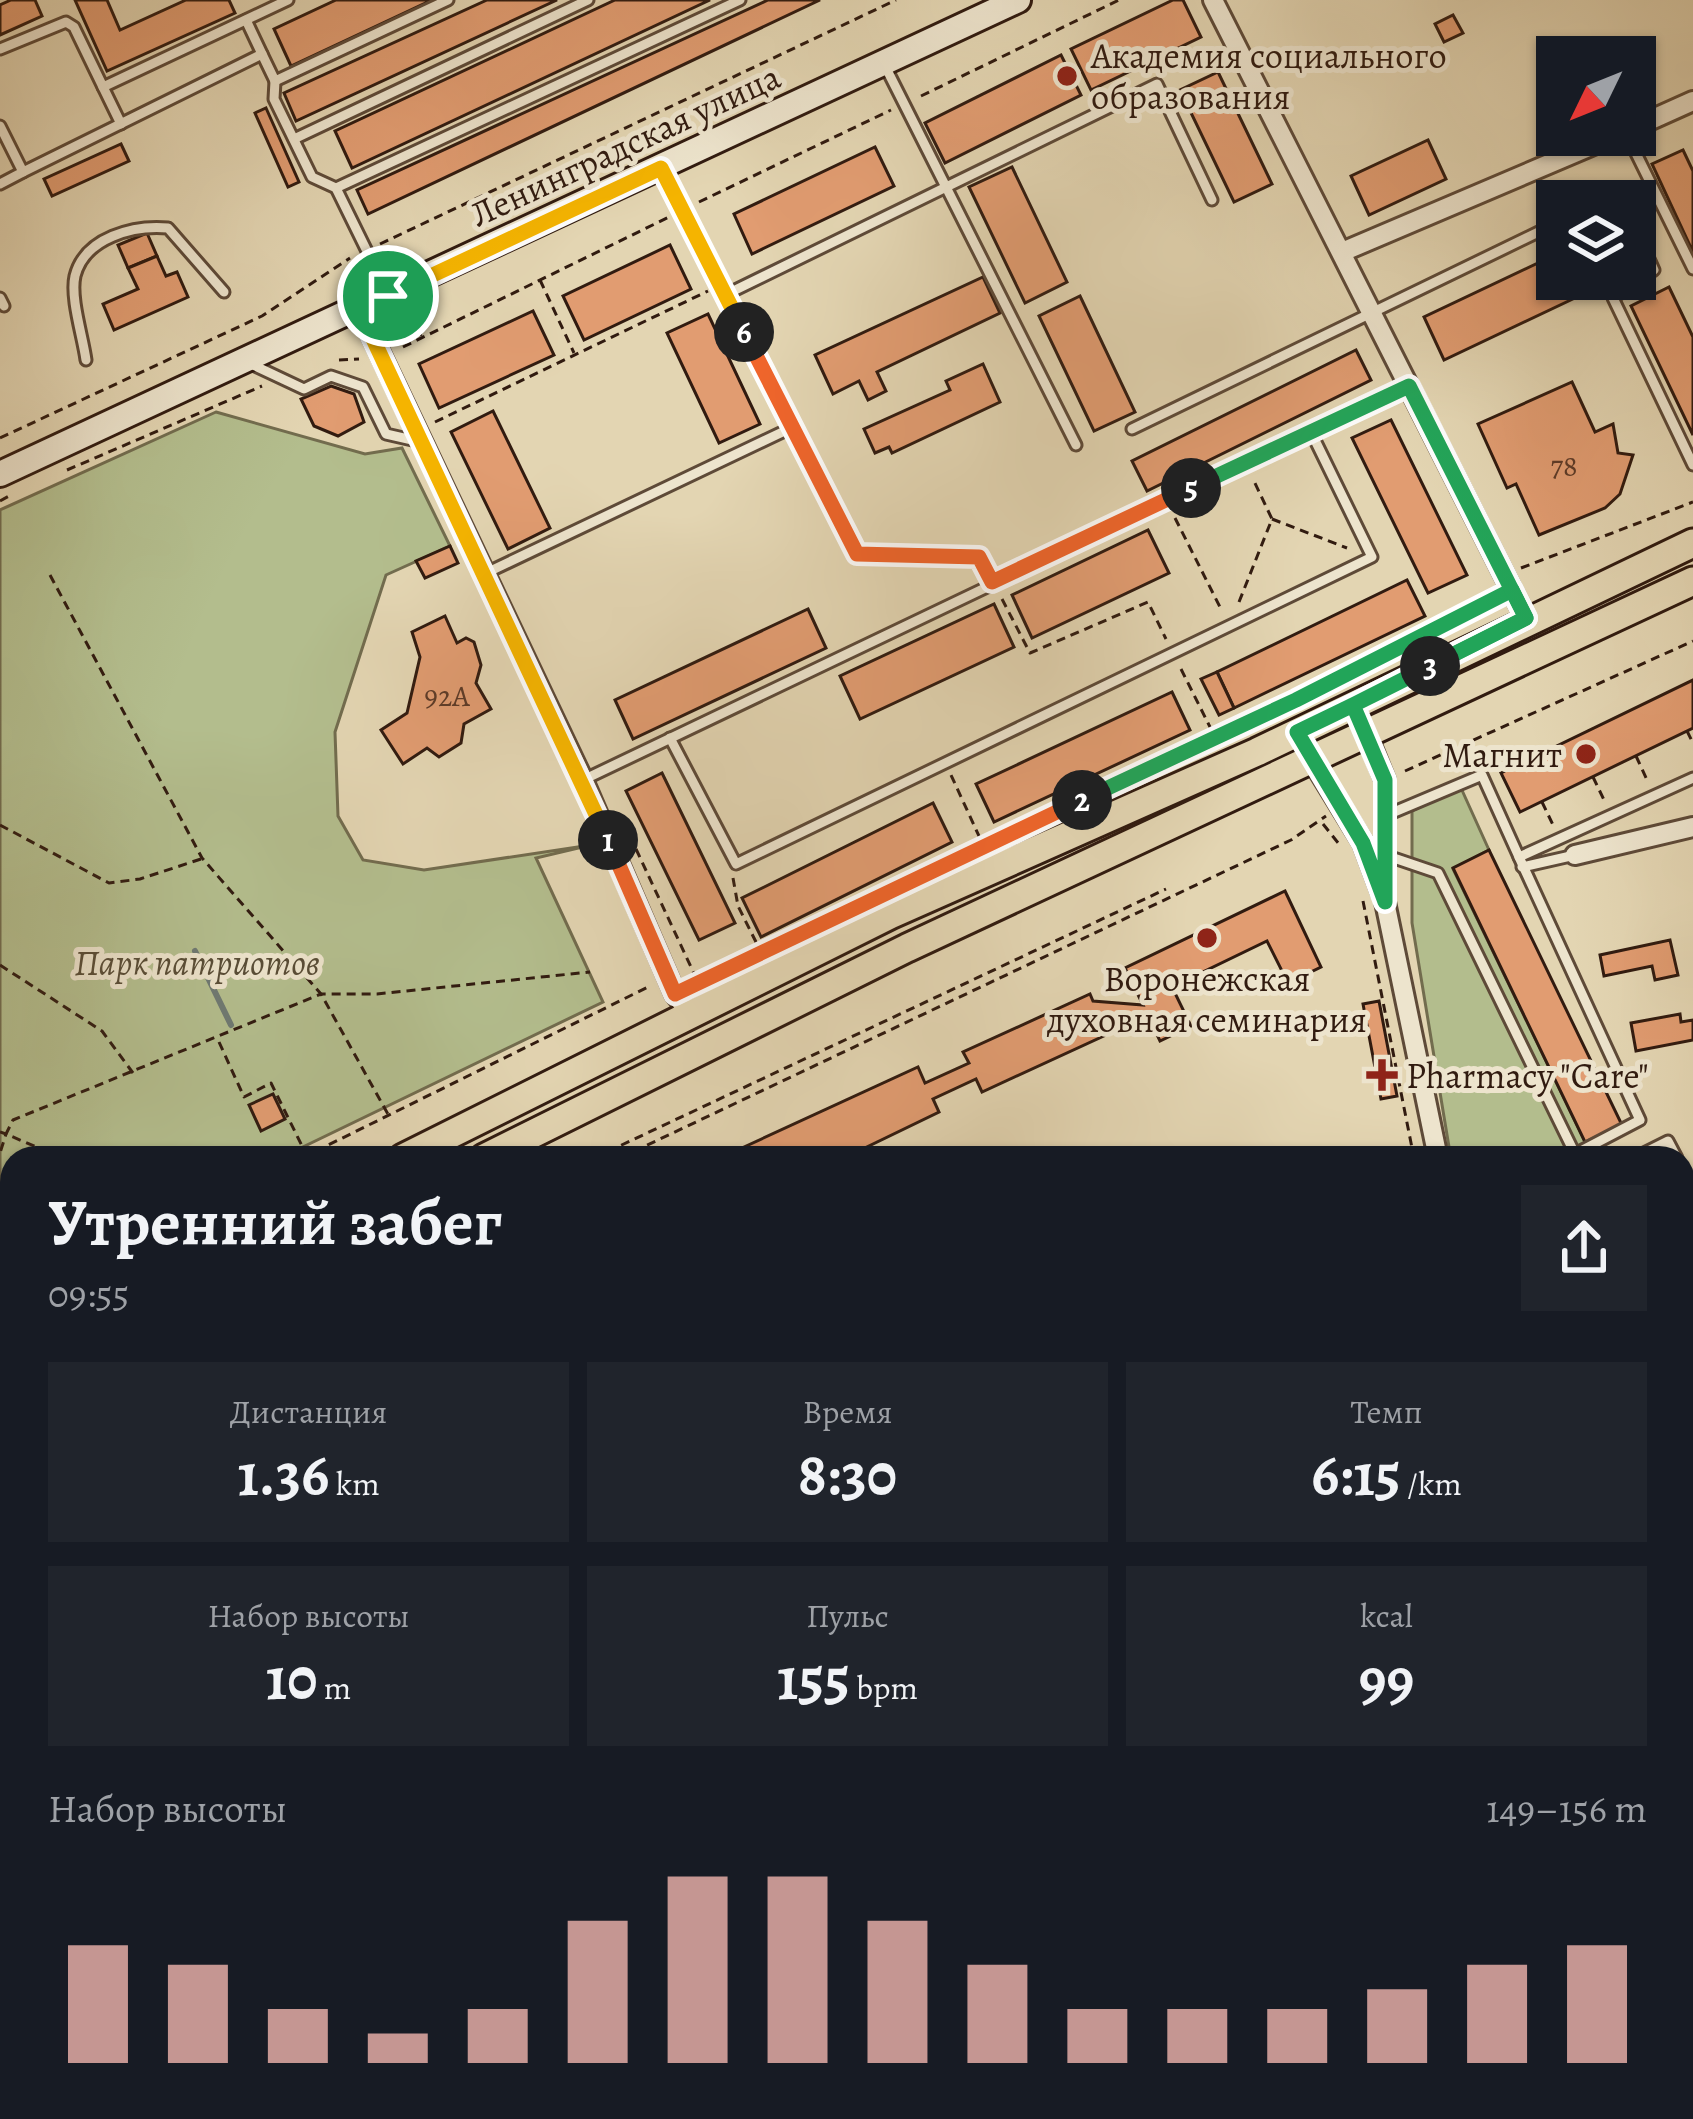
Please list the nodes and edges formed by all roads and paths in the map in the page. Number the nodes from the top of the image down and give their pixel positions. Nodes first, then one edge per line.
1 (288, 0) edge
2 (448, 0) edge
3 (588, 0) edge
4 (740, 0) edge
5 (896, 0) edge
6 (1018, 0) edge
7 (1119, 0) edge
8 (1213, 0) edge
9 (246, 20) junction
10 (0, 49) edge
11 (262, 54) junction
12 (883, 63) junction
13 (275, 81) junction
14 (104, 88) junction
15 (1693, 101) edge
16 (904, 104) junction
17 (1656, 118) edge
18 (121, 124) junction
19 (0, 126) edge
20 (294, 139) junction
21 (1568, 156) edge
22 (1638, 156) edge
23 (661, 168) junction
24 (23, 172) junction
25 (0, 184) edge
26 (336, 188) junction
27 (946, 188) junction
28 (1212, 200) dead end
29 (682, 210) junction
30 (1536, 233) edge
31 (366, 250) junction
32 (1342, 252) junction
33 (1693, 269) edge
34 (540, 280) junction
35 (723, 290) junction
36 (224, 292) dead end
37 (388, 296) junction
38 (1613, 300) edge
39 (359, 309) junction
40 (1372, 312) junction
41 (575, 355) junction
42 (381, 357) junction
43 (86, 360) dead end
44 (246, 362) junction
45 (1409, 386) junction
46 (215, 401) dead end
47 (793, 427) junction
48 (1132, 429) dead end
49 (1311, 432) junction
50 (426, 433) junction
51 (0, 438) edge
52 (1076, 445) dead end
53 (1245, 463) junction
54 (1693, 466) edge
55 (64, 471) dead end
56 (0, 474) edge
57 (22, 491) dead end
58 (1166, 500) junction
59 (0, 501) edge
60 (1693, 502) edge
61 (1272, 519) junction
62 (1693, 543) edge
63 (857, 554) joint
64 (1372, 557) junction
65 (484, 574) junction
66 (50, 575) dead end
67 (1693, 581) edge
68 (992, 582) junction
69 (1508, 582) junction
70 (1526, 618) junction
71 (1230, 626) junction
72 (1693, 641) edge
73 (1174, 654) junction
74 (1353, 705) junction
75 (1687, 731) dead end
76 (1297, 732) junction
77 (1368, 734) junction
78 (1215, 737) junction
79 (670, 738) junction
80 (1693, 743) edge
81 (1636, 756) dead end
82 (1311, 761) junction
83 (945, 763) junction
84 (1593, 777) dead end
85 (1693, 778) edge
86 (583, 780) junction
87 (1385, 780) junction
88 (1655, 796) junction
89 (1336, 800) junction
90 (1542, 802) dead end
91 (1386, 816) junction
92 (1612, 816) junction
93 (1322, 823) junction
94 (0, 825) edge
95 (1026, 826) dead end
96 (1693, 826) edge
97 (629, 835) dead end
98 (984, 847) dead end
99 (1568, 847) junction
100 (1346, 852) dead end
101 (1385, 855) junction
102 (202, 858) junction
103 (1520, 862) junction
104 (736, 864) junction
105 (1360, 885) dead end
106 (1166, 890) dead end
107 (1385, 902) junction
108 (761, 952) dead end
109 (1, 967) edge
110 (590, 972) dead end
111 (321, 994) junction
112 (678, 996) junction
113 (218, 1040) junction
114 (134, 1075) junction
115 (389, 1116) junction
116 (457, 1130) junction
117 (3, 1133) edge
118 (34, 1146) edge
119 (299, 1146) edge
120 (327, 1146) edge
121 (426, 1146) edge
122 (464, 1146) edge
123 (508, 1146) edge
124 (619, 1146) edge
125 (645, 1146) edge
126 (1412, 1146) edge
127 (1436, 1146) edge
128 (1571, 1146) edge
129 (1590, 1146) edge

1 - 9 lane
2 - 13 lane
3 - 20 lane
4 - 26 lane
5 - 31 path
6 - 12 main road, Ленинградская улица
7 - 16 path
8 - 32 street
9 - 11 lane
9 - 14 lane
10 - 14 lane
11 - 13 lane
11 - 18 lane
12 - 16 lane
12 - 23 main road, Ленинградская улица
13 - 20 lane
14 - 18 lane
15 - 17 street
16 - 27 lane
16 - 29 path
18 - 24 lane
19 - 24 lane
20 - 26 lane
21 - 32 street
22 - 33 lane
23 - 29 lane
23 - 37 main road, Ленинградская улица
24 - 25 lane
26 - 31 lane
27 - 28 lane
27 - 35 lane
27 - 52 lane
29 - 34 path
29 - 35 lane
30 - 40 lane
31 - 37 lane
31 - 51 path
32 - 40 street
34 - 41 path
34 - 42 path
35 - 41 path
35 - 47 lane
36 - 43 lane
37 - 39 main road, Ленинградская улица
38 - 54 lane
39 - 42 street
39 - 44 main road, Ленинградская улица
40 - 45 street
40 - 48 lane
41 - 50 path
42 - 50 street
44 - 50 lane
44 - 56 main road, Ленинградская улица
45 - 49 lane
45 - 69 street
46 - 55 path
47 - 63 lane
47 - 65 lane
49 - 53 lane
49 - 64 lane
50 - 65 street
53 - 58 lane
53 - 61 path
57 - 59 path
58 - 68 lane
58 - 71 path
60 - 69 path
61 - 64 path
61 - 71 path
62 - 70 main road
63 - 68 path
64 - 71 lane
65 - 86 street
66 - 102 path
67 - 77 main road
68 - 73 path
68 - 79 lane
69 - 70 street
69 - 78 path
70 - 74 main road
71 - 73 lane
72 - 87 path
73 - 78 path
73 - 83 lane
74 - 76 main road
74 - 77 street
75 - 80 path
76 - 82 street
76 - 112 main road
77 - 82 main road
77 - 87 street
78 - 95 path
79 - 86 lane
79 - 104 lane
81 - 88 path
82 - 89 street
82 - 123 main road
83 - 98 path
83 - 104 lane
84 - 92 path
85 - 88 lane
86 - 112 street
87 - 91 street
88 - 92 lane
89 - 93 path
89 - 107 street
90 - 99 path
91 - 101 street
91 - 103 lane
92 - 99 lane
93 - 100 path
93 - 125 path
94 - 102 path
96 - 99 street
97 - 112 path
99 - 103 lane
99 - 103 lane
101 - 107 street
101 - 128 lane
102 - 111 path
103 - 129 lane
104 - 108 path
105 - 126 path
106 - 124 path
107 - 127 street
109 - 114 path
110 - 111 path
111 - 113 path
111 - 115 path
112 - 115 path
112 - 116 main road
113 - 114 path
113 - 119 path
114 - 117 path
115 - 120 path
116 - 121 main road
116 - 122 main road
117 - 118 path

